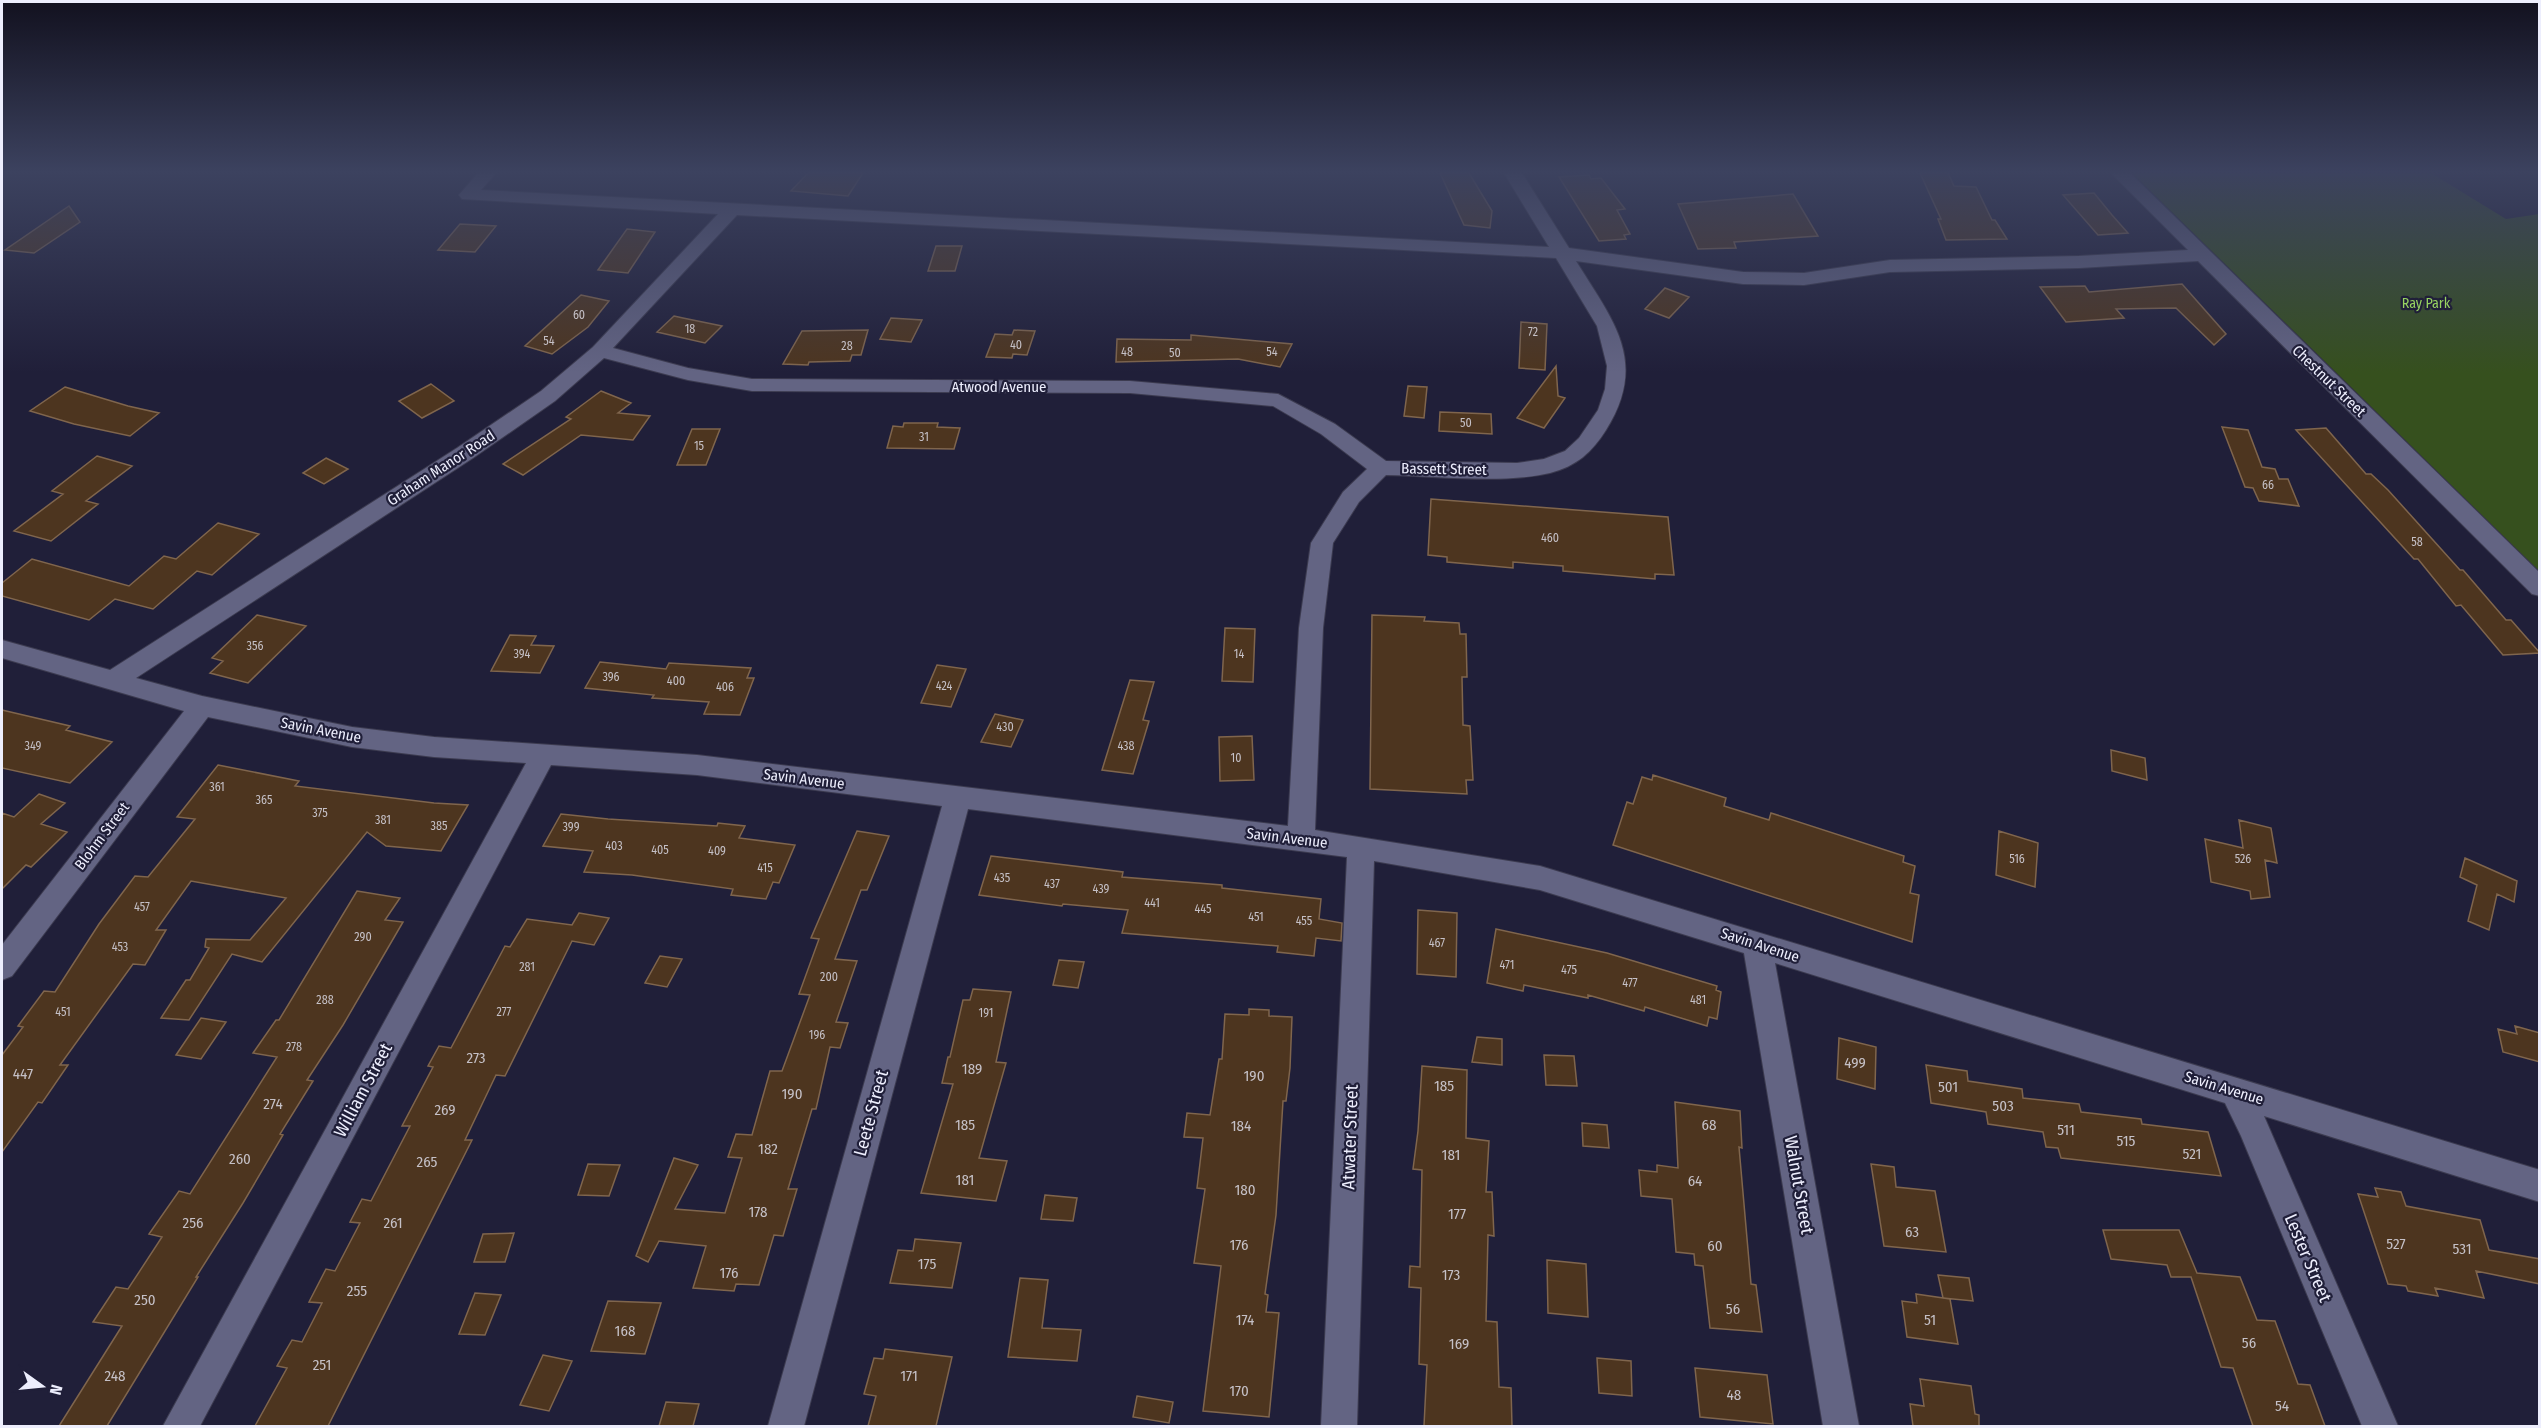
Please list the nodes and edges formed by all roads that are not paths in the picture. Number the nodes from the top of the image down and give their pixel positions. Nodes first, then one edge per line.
1 (704, 240) edge
2 (1309, 240) edge
3 (1553, 240) edge
4 (2187, 240) edge
5 (1561, 253) junction
6 (2202, 255) junction
7 (600, 351) junction
8 (1381, 468) junction
9 (2540, 588) edge
10 (2, 649) edge
11 (112, 681) junction
12 (202, 706) junction
13 (544, 754) junction
14 (957, 799) junction
15 (1301, 839) junction
16 (1361, 847) junction
17 (1758, 944) junction
18 (2, 967) edge
19 (2234, 1090) junction
20 (2540, 1186) edge
21 (181, 1426) edge
22 (786, 1426) edge
23 (1339, 1426) edge
24 (1842, 1426) edge
25 (2380, 1426) edge

1 - 7 street, Graham Manor Road
2 - 5 street
3 - 5 street, Bassett Street
4 - 6 street, Chestnut Street
5 - 6 street
5 - 8 street, Bassett Street
6 - 9 street, Chestnut Street
7 - 8 street, Atwood Avenue
7 - 11 street, Graham Manor Road
8 - 15 street, Bassett Street
10 - 11 street, Savin Avenue
11 - 12 street, Savin Avenue
12 - 13 street, Savin Avenue
12 - 18 street, Blohm Street
13 - 14 street, Savin Avenue
13 - 21 street, William Street
14 - 15 street, Savin Avenue
14 - 22 street, Leete Street
15 - 16 street, Savin Avenue
16 - 17 street, Savin Avenue
16 - 23 street, Atwater Street
17 - 19 street, Savin Avenue
17 - 24 street, Walnut Street
19 - 20 street, Savin Avenue
19 - 25 street, Lester Street

